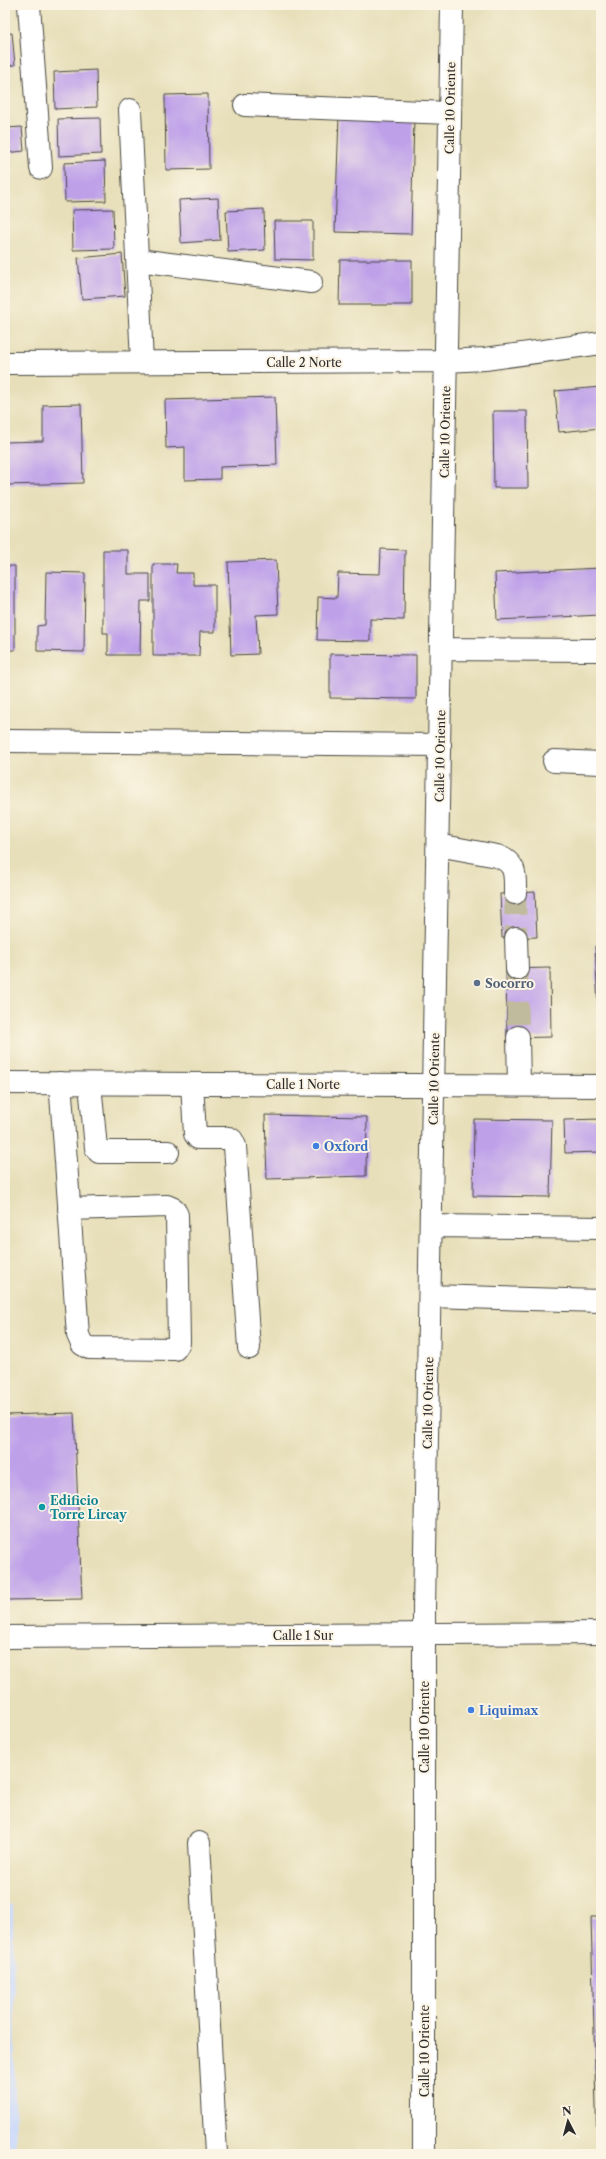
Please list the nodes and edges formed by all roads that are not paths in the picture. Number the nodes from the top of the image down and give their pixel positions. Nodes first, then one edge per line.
1 (29, 5) edge
2 (452, 5) edge
3 (245, 105) dead end
4 (130, 110) dead end
5 (450, 113) junction
6 (41, 168) dead end
7 (138, 260) junction
8 (311, 282) dead end
9 (601, 343) edge
10 (446, 361) junction
11 (142, 362) junction
12 (5, 363) edge
13 (442, 649) junction
14 (601, 650) edge
15 (5, 741) edge
16 (440, 745) junction
17 (554, 761) dead end
18 (601, 763) edge
19 (438, 845) junction
20 (515, 893) tunnel mouth
21 (516, 938) tunnel mouth
22 (517, 969) tunnel mouth
23 (518, 1038) tunnel mouth
24 (5, 1083) edge
25 (60, 1083) junction
26 (90, 1084) junction
27 (192, 1084) junction
28 (434, 1085) junction
29 (520, 1085) junction
30 (601, 1086) edge
31 (168, 1152) dead end
32 (69, 1209) junction
33 (432, 1226) junction
34 (601, 1228) edge
35 (430, 1296) junction
36 (601, 1301) edge
37 (249, 1348) dead end
38 (601, 1633) edge
39 (423, 1634) junction
40 (5, 1637) edge
41 (199, 1842) dead end
42 (216, 2154) edge
43 (424, 2154) edge

1 - 6 street
2 - 5 street, Calle 10 Oriente
3 - 5 street
4 - 7 street
5 - 10 street, Calle 10 Oriente
7 - 8 street
7 - 11 street
9 - 10 street, Calle 2 Norte
10 - 11 street, Calle 2 Norte
10 - 13 street, Calle 10 Oriente
11 - 12 street, Calle 2 Norte
13 - 14 street
13 - 16 street, Calle 10 Oriente
15 - 16 street
16 - 19 street, Calle 10 Oriente
17 - 18 street
19 - 20 street
19 - 28 street, Calle 10 Oriente
21 - 22 street
23 - 29 street
24 - 25 street, Calle 1 Norte
25 - 26 street, Calle 1 Norte
25 - 32 street
26 - 27 street, Calle 1 Norte
26 - 31 street
27 - 28 street, Calle 1 Norte
27 - 37 street
28 - 29 street, Calle 1 Norte
28 - 33 street, Calle 10 Oriente
29 - 30 street, Calle 1 Norte
32 - 32 street
33 - 34 street
33 - 35 street, Calle 10 Oriente
35 - 36 street
35 - 39 street, Calle 10 Oriente
38 - 39 street, Calle 1 Sur
39 - 40 street, Calle 1 Sur
39 - 43 street, Calle 10 Oriente
41 - 42 street

